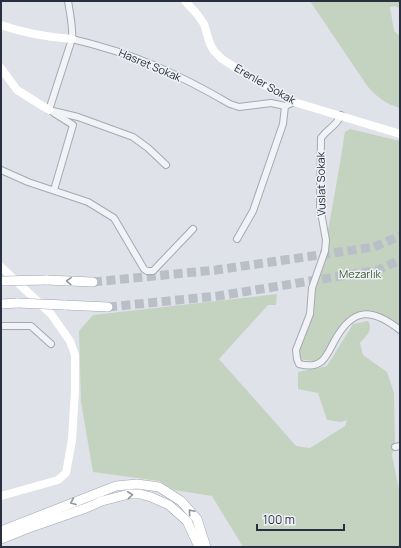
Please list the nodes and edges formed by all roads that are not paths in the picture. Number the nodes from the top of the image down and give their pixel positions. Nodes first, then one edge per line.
1 (68, 1) edge
2 (185, 1) edge
3 (1, 26) edge
4 (72, 39) junction
5 (1, 68) edge
6 (294, 102) junction
7 (285, 106) junction
8 (49, 110) junction
9 (341, 115) junction
10 (400, 134) edge
11 (166, 165) dead end
12 (1, 170) edge
13 (54, 190) junction
14 (193, 229) dead end
15 (237, 239) dead end
16 (1, 267) edge
17 (1, 280) edge
18 (92, 282) tunnel mouth
19 (1, 304) edge
20 (108, 307) tunnel mouth
21 (1, 326) edge
22 (400, 330) edge
23 (51, 344) dead end
24 (1, 496) edge
25 (1, 531) edge
26 (1, 539) edge
27 (199, 547) edge
28 (206, 547) edge

1 - 4 street
2 - 6 street, Erenler Sokak
3 - 4 street, Hasret Sokak
4 - 7 street, Hasret Sokak
4 - 8 street
5 - 8 street
6 - 7 street
6 - 9 street, Erenler Sokak
7 - 15 street
8 - 11 street
8 - 13 street
9 - 10 street, Erenler Sokak
9 - 22 street, Vuslat Sokak
12 - 13 street
13 - 14 street
16 - 24 street
18 -> 17 main road, bridge
19 - 20 main road, bridge
21 - 23 street
28 -> 25 main road
26 -> 27 main road

